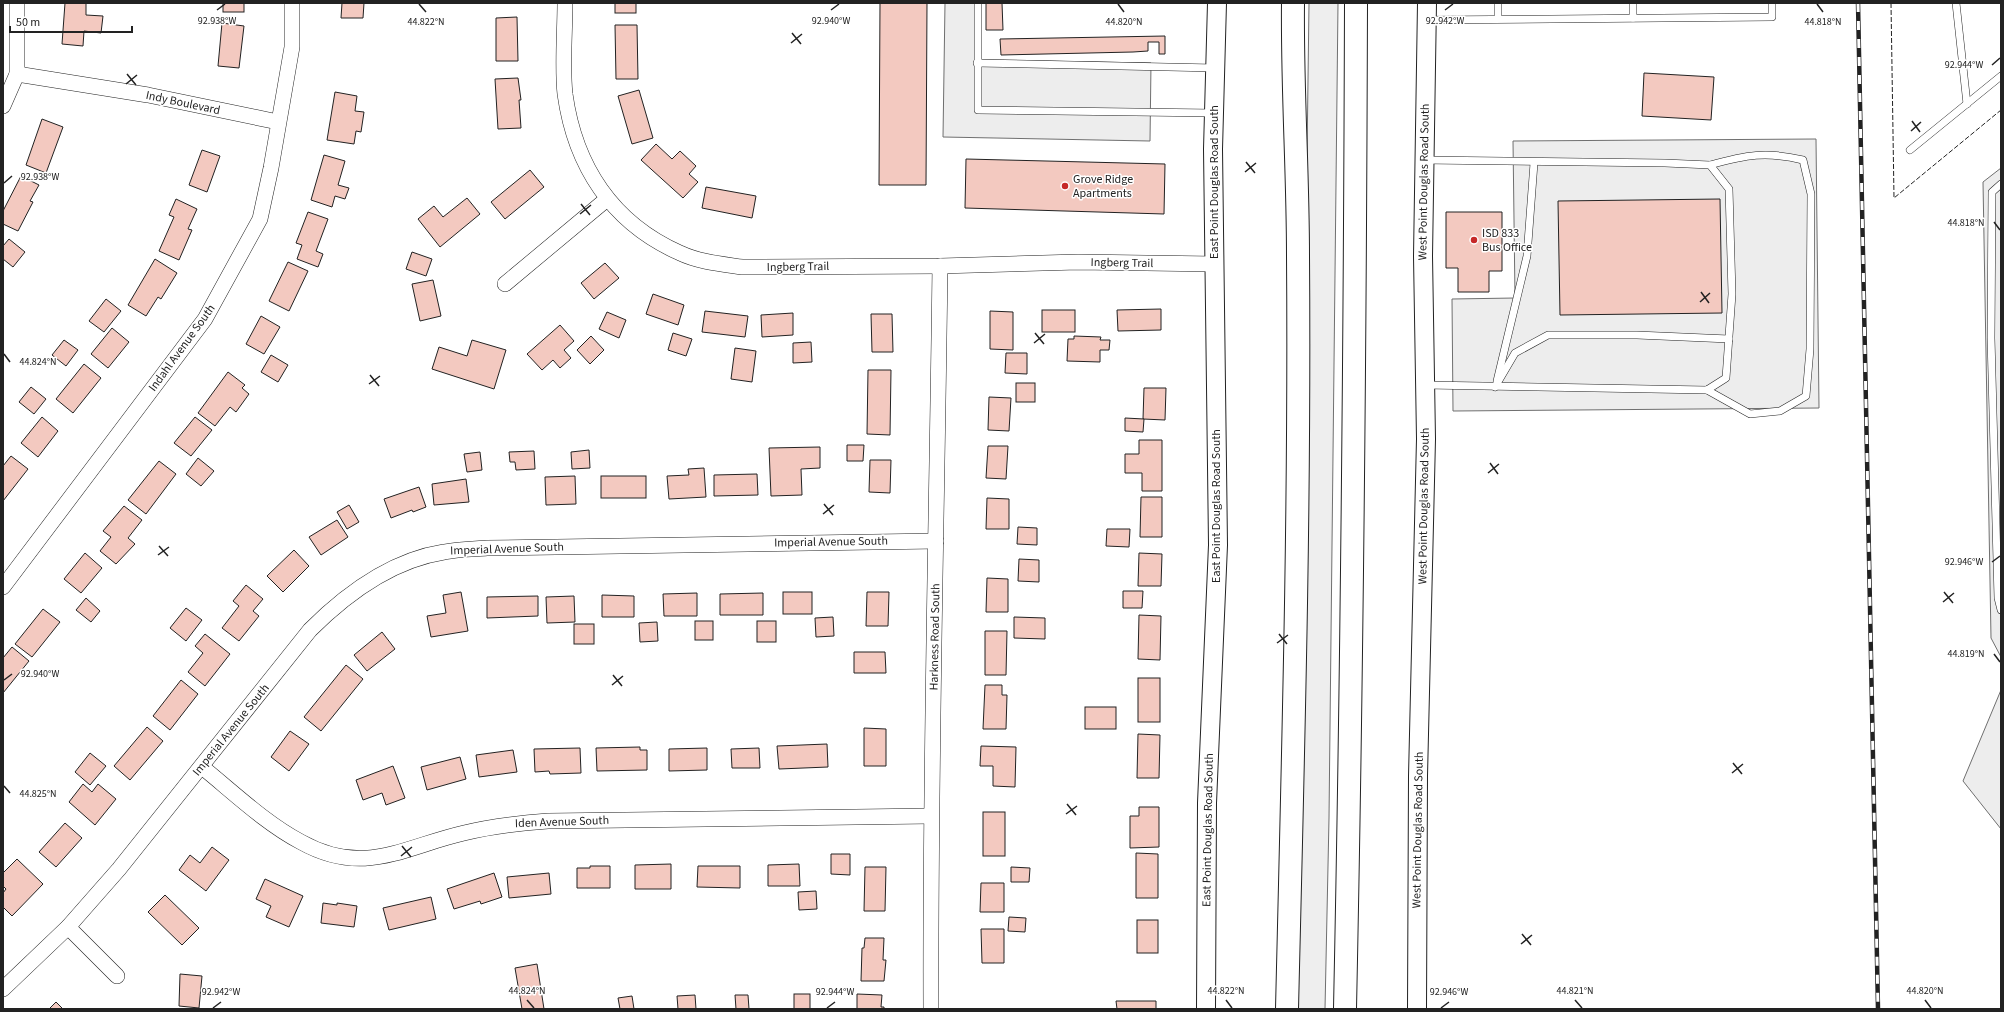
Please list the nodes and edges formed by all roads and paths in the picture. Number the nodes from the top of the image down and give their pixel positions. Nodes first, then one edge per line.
1 (17, 3) edge
2 (292, 3) edge
3 (565, 3) edge
4 (978, 3) edge
5 (1217, 3) edge
6 (1293, 3) edge
7 (1356, 3) edge
8 (1498, 3) edge
9 (1633, 3) edge
10 (1772, 3) edge
11 (1956, 3) edge
12 (1426, 11) edge
13 (1633, 18) junction
14 (1498, 19) junction
15 (977, 63) junction
16 (1216, 68) junction
17 (17, 74) junction
18 (2001, 76) edge
19 (1967, 104) junction
20 (3, 106) edge
21 (1214, 113) junction
22 (278, 122) junction
23 (1910, 150) dead end
24 (1424, 160) junction
25 (1534, 163) junction
26 (1710, 165) junction
27 (2001, 184) edge
28 (607, 200) junction
29 (1214, 264) junction
30 (940, 266) junction
31 (506, 284) dead end
32 (1729, 339) junction
33 (1425, 385) junction
34 (1495, 387) junction
35 (1707, 390) junction
36 (936, 541) junction
37 (3, 587) edge
38 (2001, 610) edge
39 (202, 767) junction
40 (930, 816) junction
41 (68, 927) junction
42 (117, 976) dead end
43 (3, 989) edge
44 (931, 1009) edge
45 (1206, 1009) edge
46 (1287, 1009) edge
47 (1345, 1009) edge
48 (1416, 1009) edge

1 - 17 street
2 - 22 street, Indahl Avenue South
3 - 28 street, Ingberg Trail
4 - 15 lane
5 - 16 street, East Point Douglas Road South
6 - 46 highway
7 - 47 highway
8 - 14 lane
9 - 13 lane
10 - 13 lane
11 - 19 lane
12 - 14 lane
12 - 24 street, West Point Douglas Road South
13 - 14 lane
15 - 16 lane
15 - 21 lane
16 - 21 street, East Point Douglas Road South
17 - 20 street
17 - 22 street, Indy Boulevard
18 - 19 lane
19 - 23 lane
21 - 29 street, East Point Douglas Road South
22 - 37 street, Indahl Avenue South
24 - 25 lane
24 - 33 street, West Point Douglas Road South
25 - 26 lane
25 - 34 lane
26 - 32 lane
26 - 35 lane
27 - 38 lane
28 - 30 street, Ingberg Trail
28 - 31 street
29 - 30 street, Ingberg Trail
29 - 45 street, East Point Douglas Road South
30 - 36 street, Harkness Road South
32 - 34 lane
32 - 35 lane
33 - 34 lane
33 - 48 street, West Point Douglas Road South
34 - 35 lane
36 - 39 street, Imperial Avenue South
36 - 40 street, Harkness Road South
39 - 40 street, Iden Avenue South
39 - 41 street, Imperial Avenue South
40 - 44 street, Harkness Road South
41 - 42 street
41 - 43 street, Imperial Avenue South

